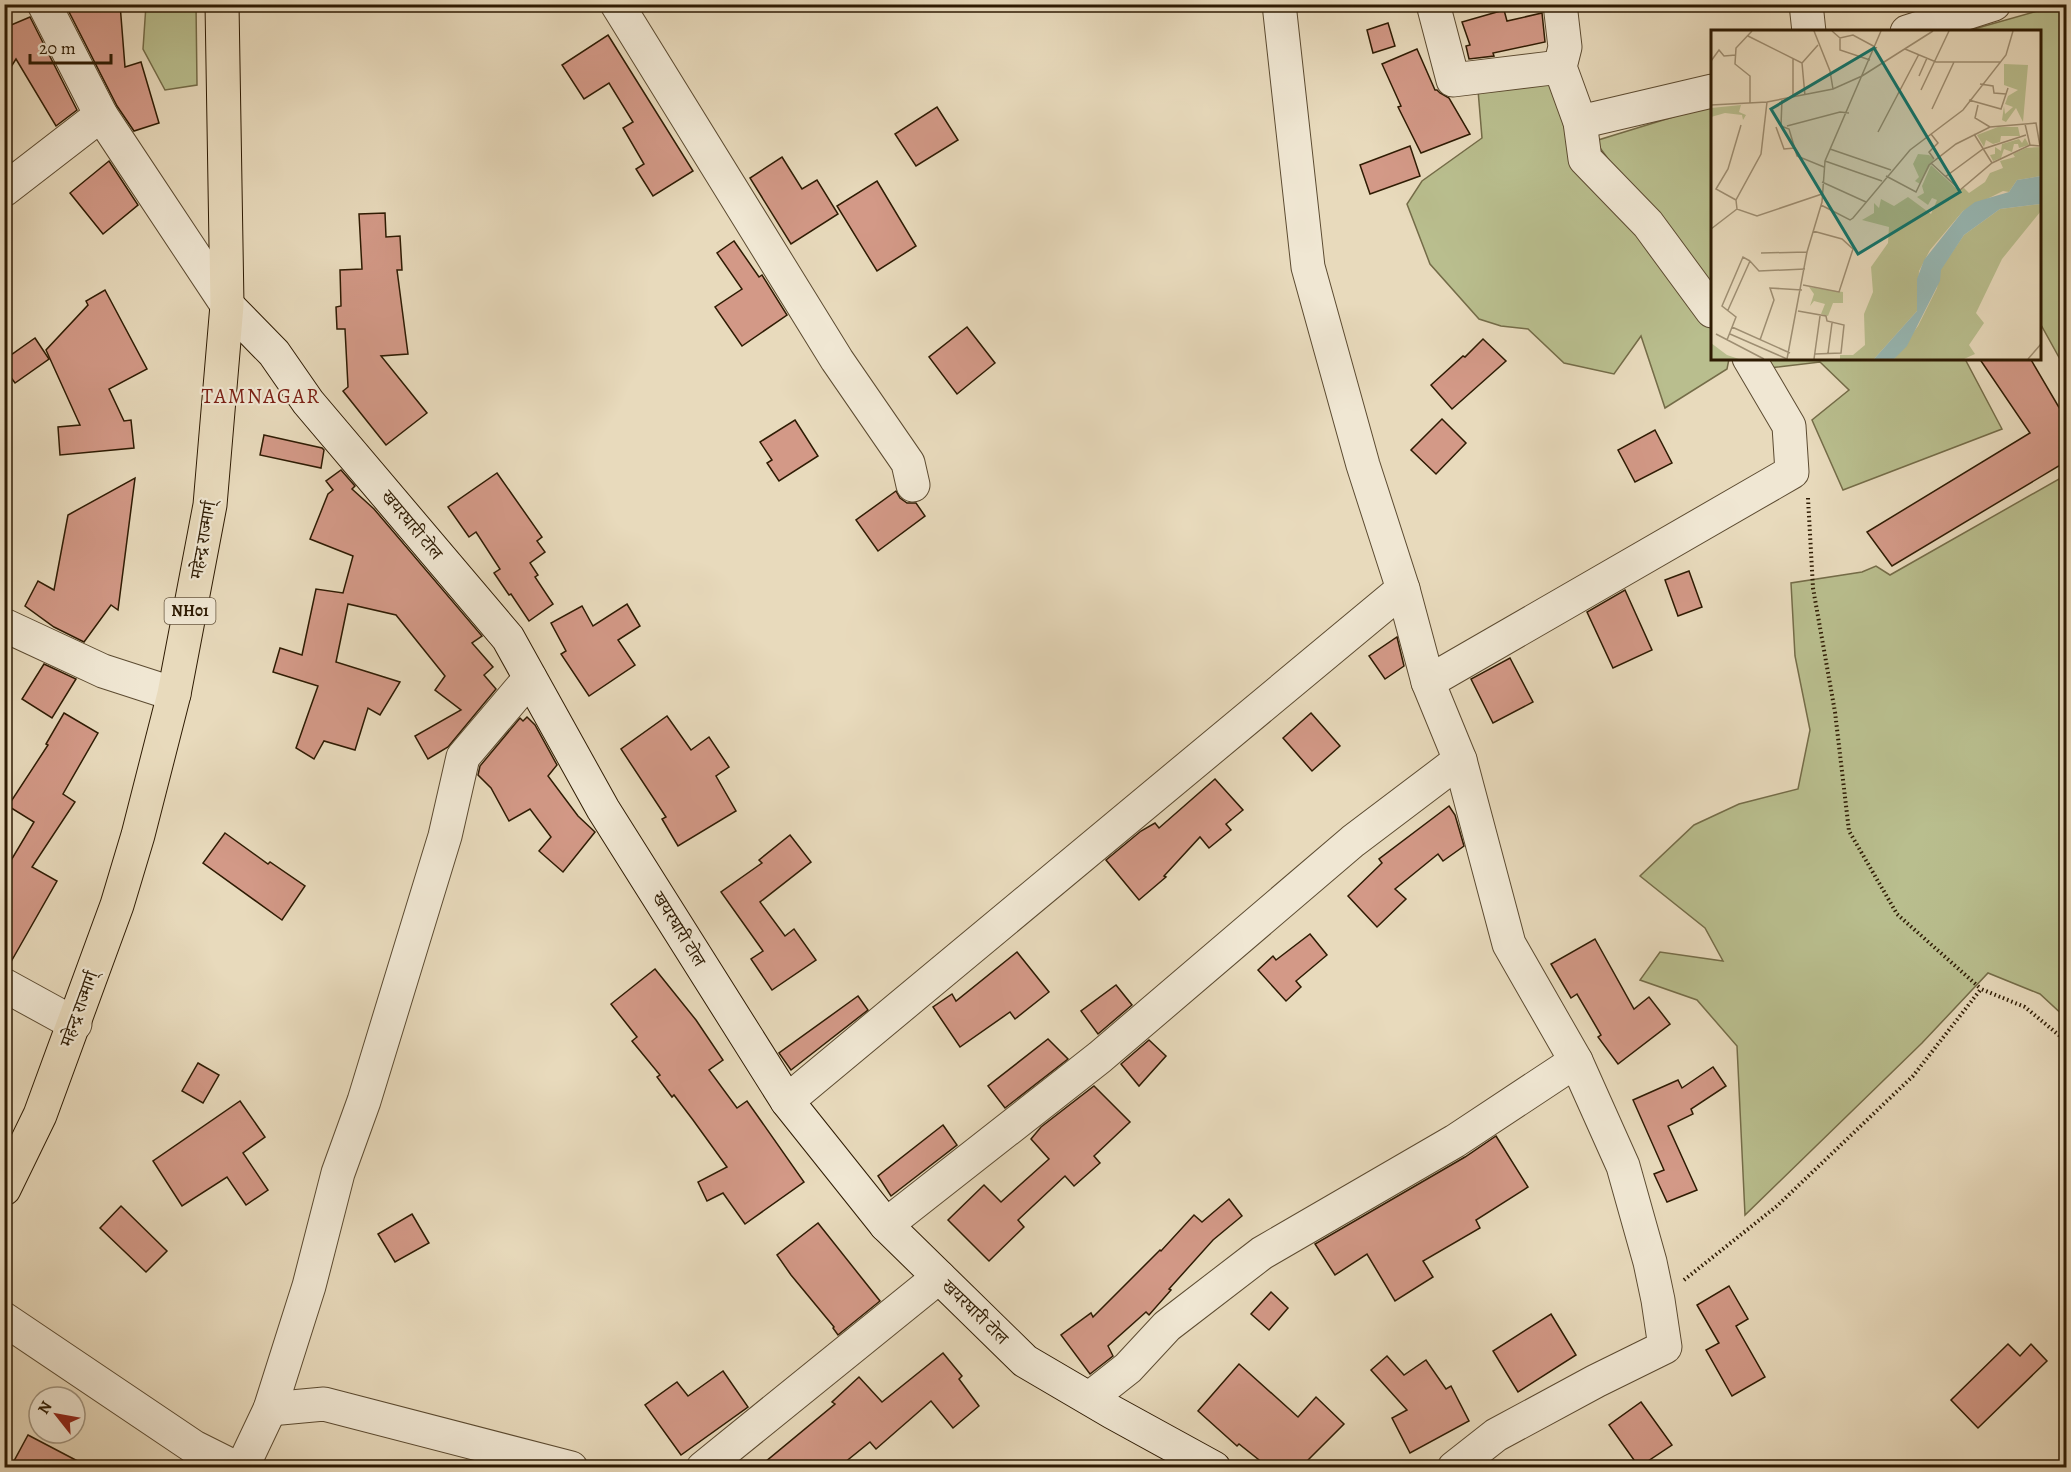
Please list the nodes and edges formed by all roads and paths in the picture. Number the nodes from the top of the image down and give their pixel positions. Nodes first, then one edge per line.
1 (45, 4) edge
2 (222, 4) edge
3 (617, 4) edge
4 (1278, 4) edge
5 (1432, 4) edge
6 (1560, 4) edge
7 (1806, 4) edge
8 (1994, 4) edge
9 (1809, 30) edge
10 (1914, 30) edge
11 (1560, 67) junction
12 (1711, 91) edge
13 (101, 115) junction
14 (1580, 122) junction
15 (4, 190) edge
16 (227, 305) junction
17 (1711, 308) edge
18 (1750, 360) edge
19 (1792, 472) junction
20 (913, 485) dead end
21 (1403, 589) junction
22 (4, 625) edge
23 (530, 678) junction
24 (1428, 682) junction
25 (174, 694) junction
26 (1460, 760) junction
27 (4, 985) edge
28 (1981, 989) junction
29 (75, 1024) junction
30 (2067, 1041) edge
31 (1576, 1061) junction
32 (787, 1101) junction
33 (8, 1171) edge
34 (886, 1225) junction
35 (939, 1277) junction
36 (1658, 1300) junction
37 (4, 1319) edge
38 (1090, 1398) junction
39 (270, 1409) junction
40 (565, 1466) edge
41 (236, 1467) edge
42 (242, 1467) edge
43 (703, 1467) edge
44 (1214, 1467) edge
45 (1454, 1467) edge

1 - 13 street, खयरघारी टोल
2 - 16 highway, महेन्द्र राज्मार्ग् / NH01
3 - 20 street
4 - 21 street
5 - 11 street
6 - 11 street
7 - 9 street
8 - 10 street
11 - 14 street
12 - 14 street
13 - 15 street
13 - 16 street, खयरघारी टोल
14 - 17 street
16 - 23 street, खयरघारी टोल
16 - 25 highway, महेन्द्र राज्मार्ग् / NH01
18 - 19 street
19 - 24 street
19 - 28 path
21 - 24 street
21 - 32 street
22 - 25 street
23 - 32 street, खयरघारी टोल
23 - 39 street
24 - 26 street
25 - 29 highway, महेन्द्र राज्मार्ग् / NH01
26 - 31 street
26 - 34 street
27 - 29 street
28 - 30 path
28 - 36 path
29 - 33 highway, महेन्द्र राज्मार्ग् / NH01
31 - 36 street
31 - 38 street
32 - 34 street, खयरघारी टोल
34 - 35 street, खयरघारी टोल
35 - 38 street, खयरघारी टोल
35 - 43 street
36 - 45 street
37 - 41 street
38 - 44 street, खयरघारी टोल
39 - 40 street
39 - 42 street

